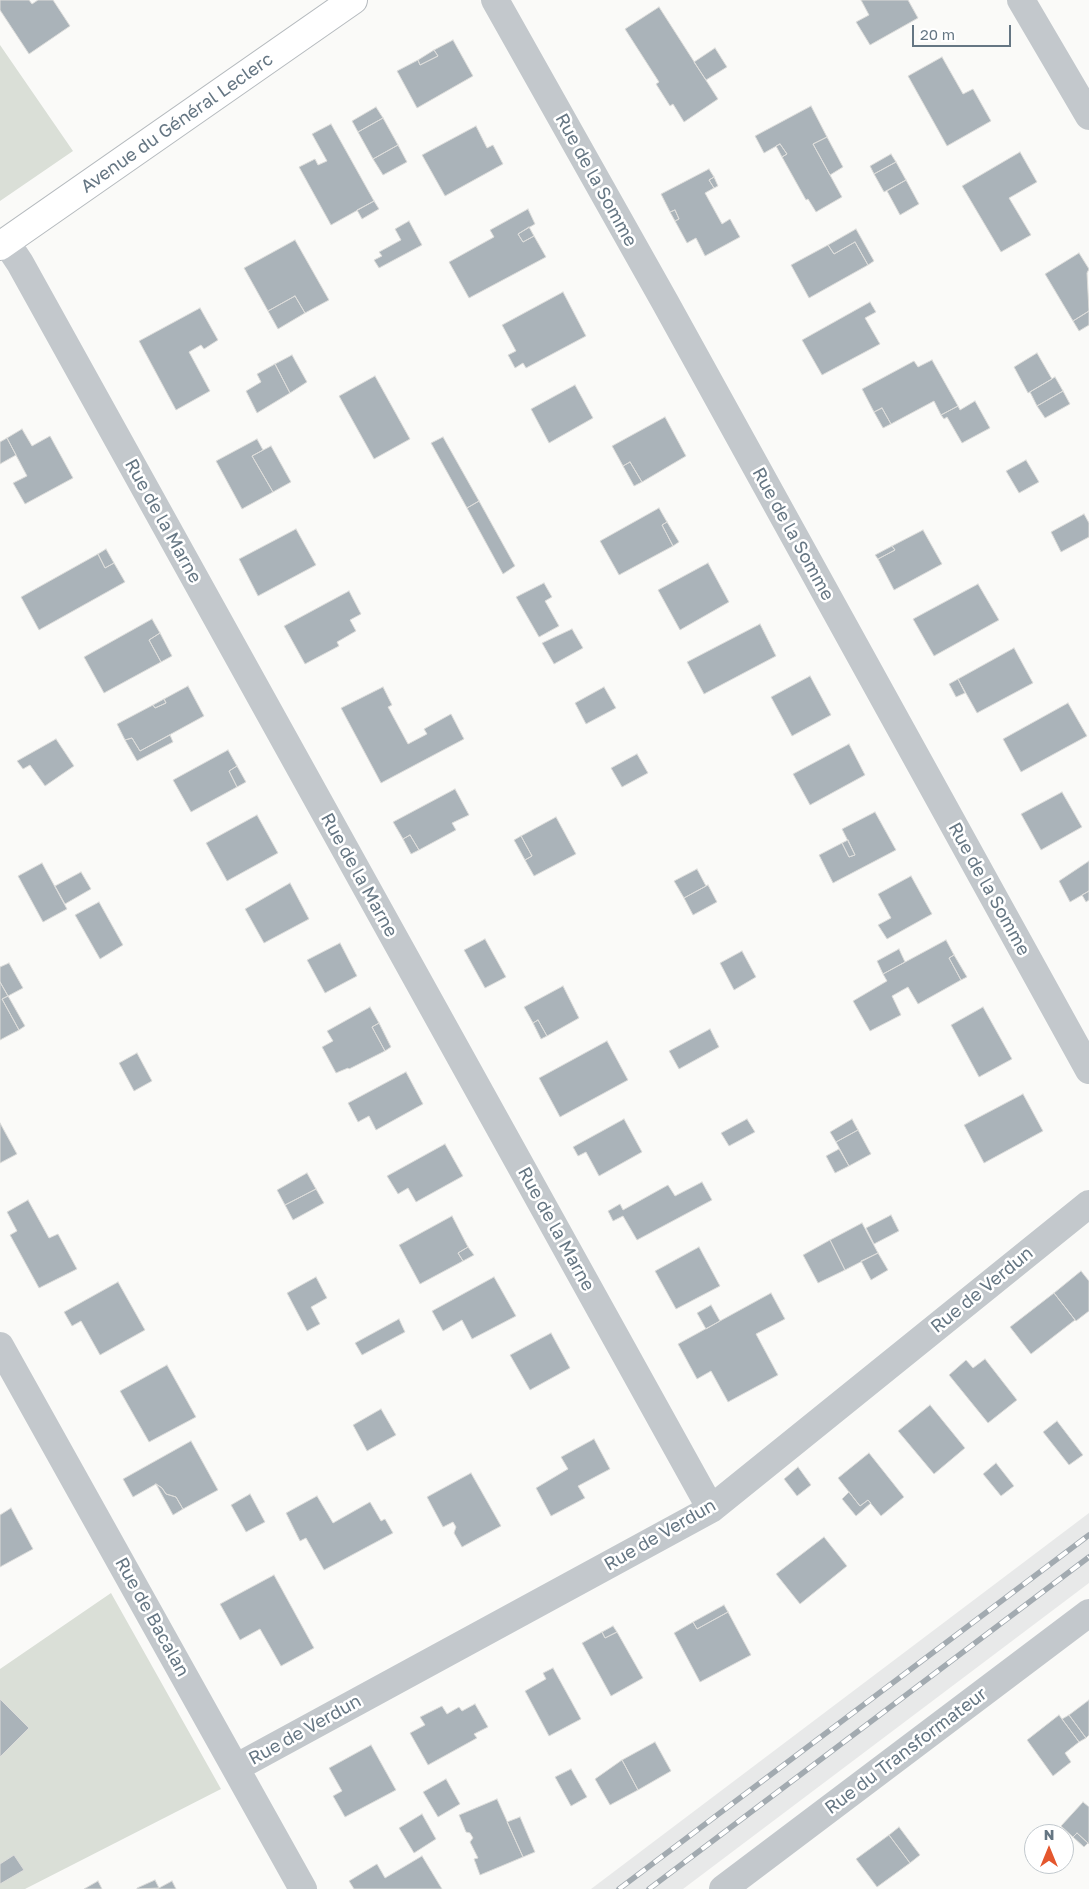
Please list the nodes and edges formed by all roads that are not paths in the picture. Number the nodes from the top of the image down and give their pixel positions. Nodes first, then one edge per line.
1 (353, 0) edge
2 (495, 0) edge
3 (1021, 0) edge
4 (1089, 116) edge
5 (3, 244) edge
6 (1089, 1070) edge
7 (1089, 1204) edge
8 (0, 1346) edge
9 (711, 1509) junction
10 (1089, 1613) edge
11 (236, 1767) junction
12 (303, 1889) edge
13 (723, 1889) edge

1 - 5 main road, Avenue du Général Leclerc
2 - 6 street, Rue de la Somme
3 - 4 street
5 - 9 street, Rue de la Marne
7 - 9 street, Rue de Verdun
8 - 11 street, Rue de Bacalan
9 - 11 street, Rue de Verdun
10 - 13 street, Rue du Transformateur
11 - 12 street, Rue de Bacalan

